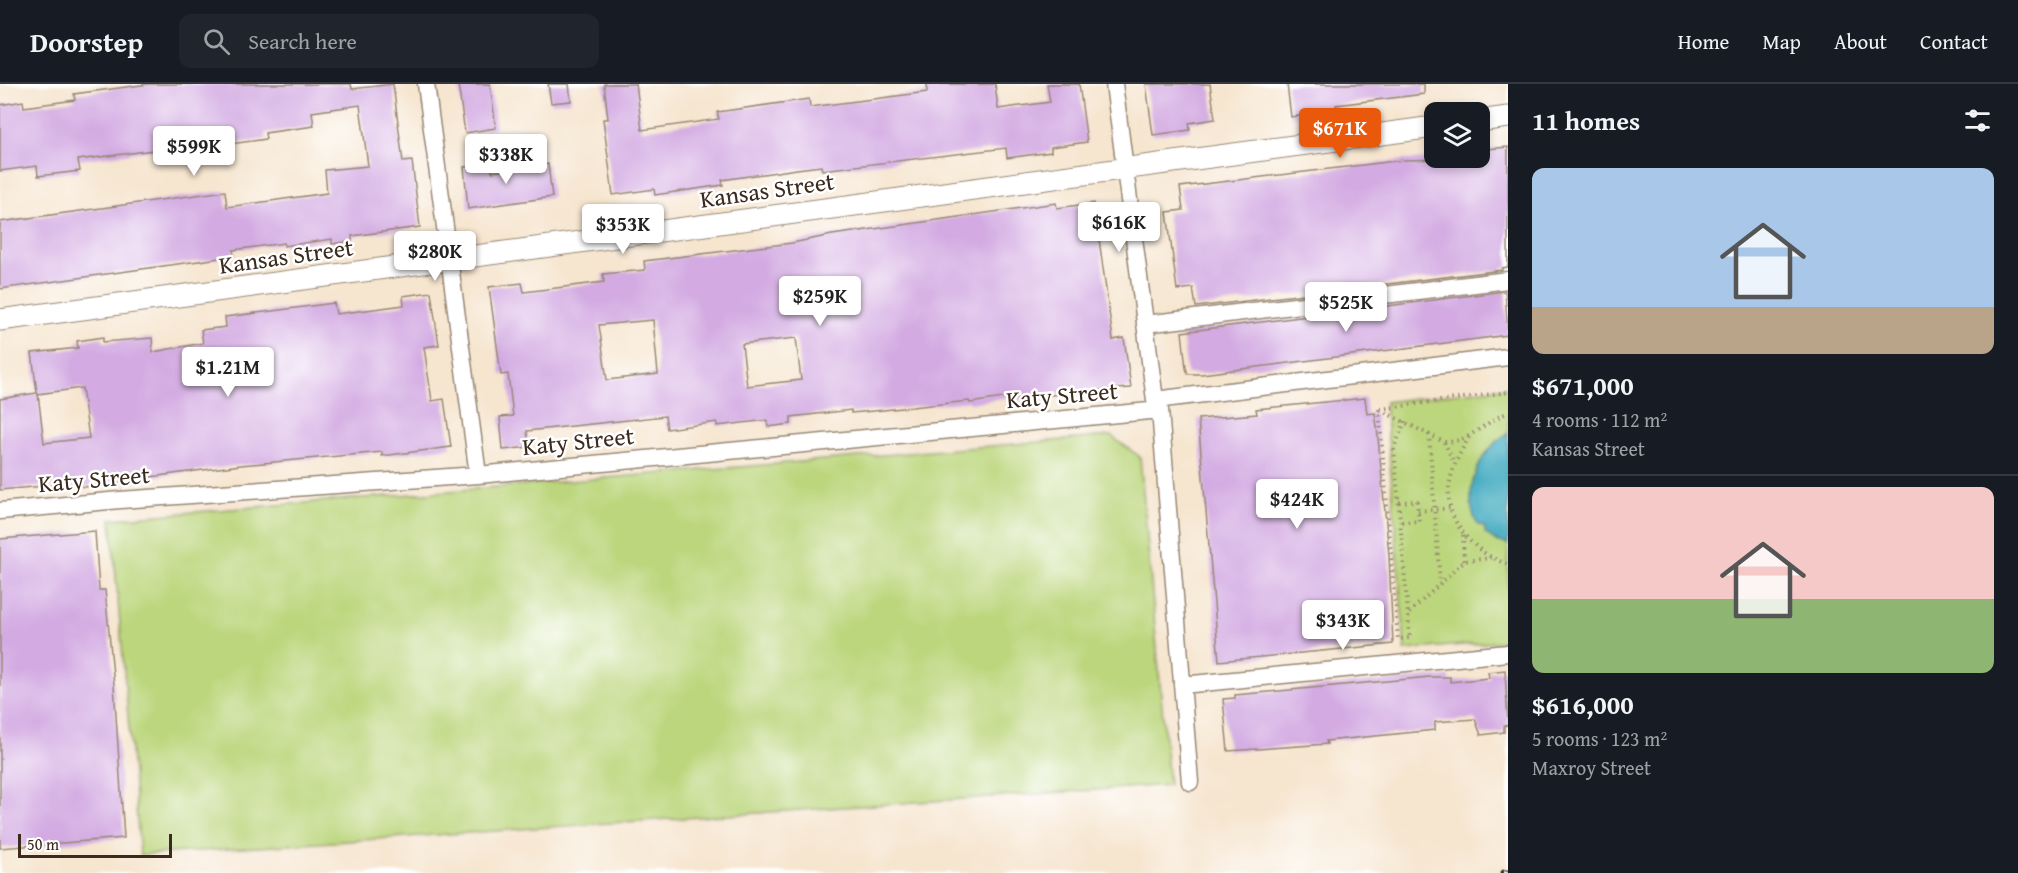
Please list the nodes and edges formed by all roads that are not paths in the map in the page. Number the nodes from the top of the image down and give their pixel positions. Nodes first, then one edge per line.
1 (426, 84) edge
2 (1114, 84) edge
3 (1508, 117) edge
4 (1490, 119) edge
5 (1424, 128) edge
6 (1126, 168) junction
7 (449, 260) junction
8 (1508, 280) edge
9 (0, 320) edge
10 (1145, 324) junction
11 (1508, 357) edge
12 (1157, 405) junction
13 (478, 475) junction
14 (0, 511) edge
15 (1508, 653) edge
16 (1182, 685) junction
17 (1190, 783) dead end

1 - 7 street
2 - 6 street
3 - 4 street
5 - 6 street, Kansas Street
6 - 7 street, Kansas Street
6 - 10 street
7 - 9 street, Kansas Street
7 - 13 street
8 - 10 street
10 - 12 street
11 - 12 street, Katy Street
12 - 13 street, Katy Street
12 - 16 street
13 - 14 street, Katy Street
15 - 16 street
16 - 17 street

